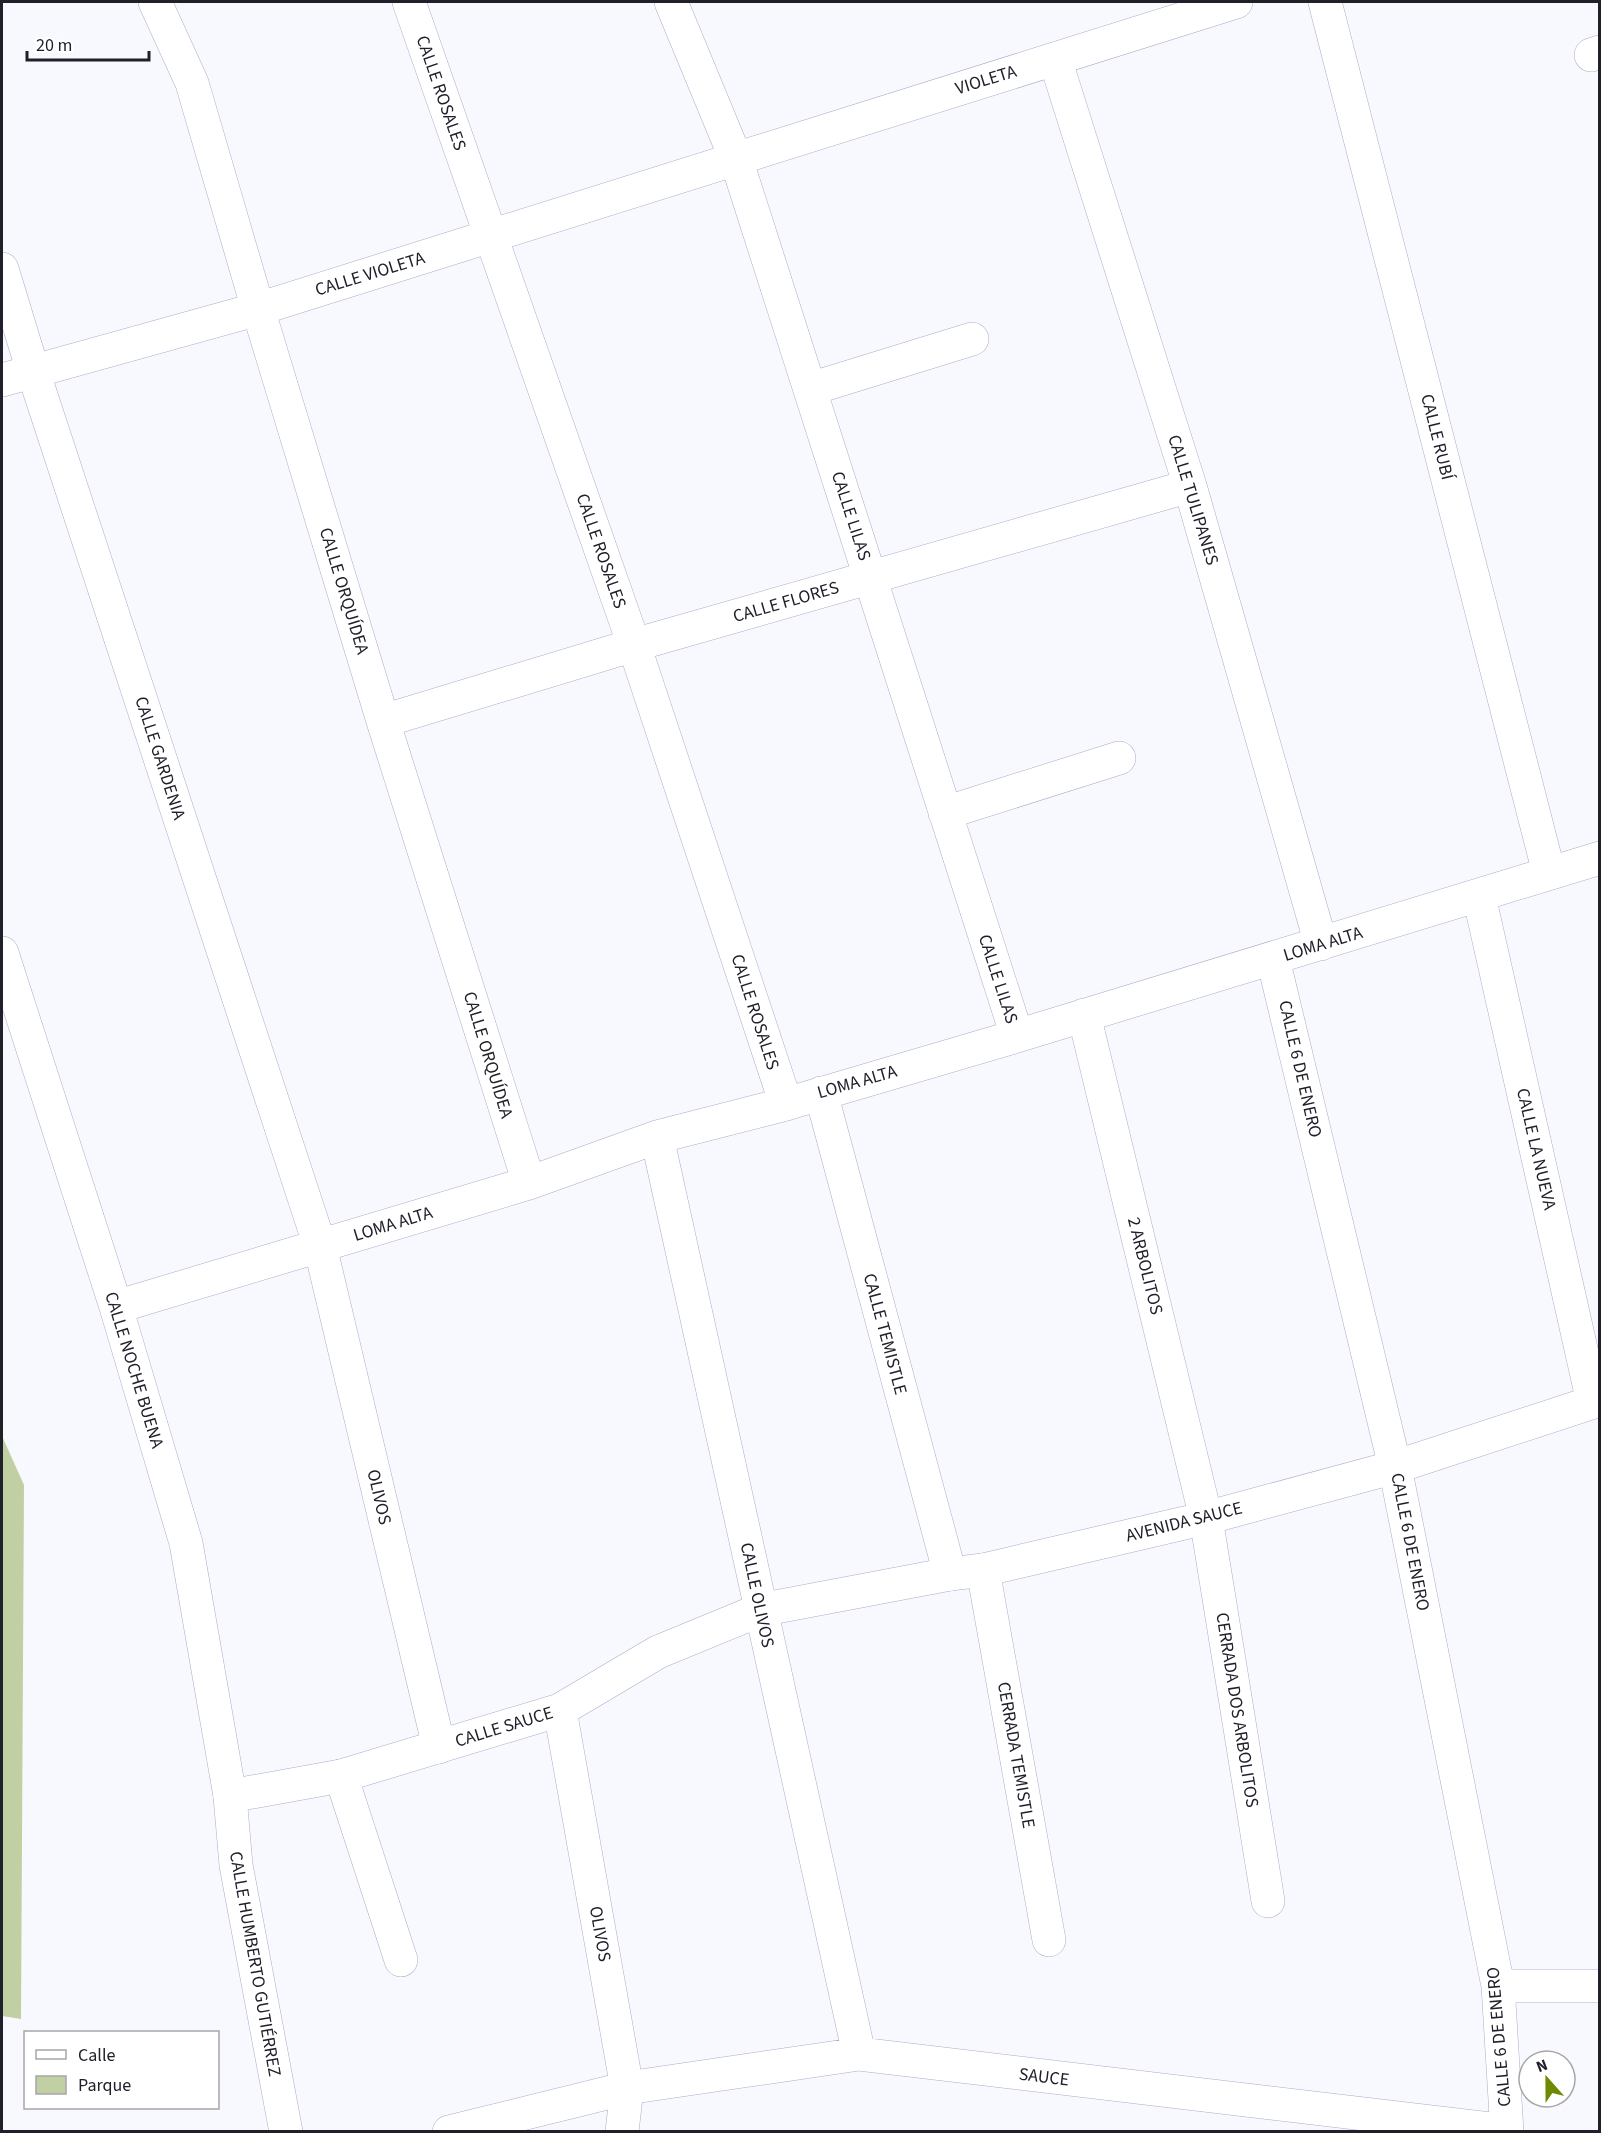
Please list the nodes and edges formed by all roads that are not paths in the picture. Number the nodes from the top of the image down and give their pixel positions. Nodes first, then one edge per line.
1 (155, 2) edge
2 (409, 2) edge
3 (671, 2) edge
4 (1236, 2) edge
5 (1325, 2) edge
6 (1055, 59) junction
7 (736, 159) junction
8 (491, 236) junction
9 (2, 269) edge
10 (258, 309) junction
11 (972, 339) dead end
12 (33, 371) junction
13 (2, 380) edge
14 (810, 389) junction
15 (1190, 486) junction
16 (870, 579) junction
17 (634, 645) junction
18 (383, 721) junction
19 (1119, 758) dead end
20 (945, 813) junction
21 (1599, 858) edge
22 (1549, 873) junction
23 (1479, 896) junction
24 (1321, 944) junction
25 (2, 953) edge
26 (1273, 959) junction
27 (1083, 1015) junction
28 (1017, 1036) junction
29 (821, 1093) junction
30 (786, 1104) junction
31 (657, 1137) junction
32 (529, 1183) junction
33 (320, 1246) junction
34 (116, 1307) junction
35 (1596, 1401) edge
36 (1395, 1467) junction
37 (1206, 1518) junction
38 (982, 1570) junction
39 (950, 1574) junction
40 (760, 1610) junction
41 (560, 1710) junction
42 (439, 1747) junction
43 (341, 1776) junction
44 (230, 1796) junction
45 (1268, 1901) dead end
46 (1049, 1940) dead end
47 (400, 1960) dead end
48 (1498, 1986) junction
49 (1599, 1986) edge
50 (859, 2054) junction
51 (627, 2088) junction
52 (1507, 2131) edge
53 (285, 2132) edge
54 (448, 2132) edge
55 (622, 2132) edge

1 - 10 street, CALLE ORQUÍDEA
2 - 8 street, CALLE ROSALES
3 - 7 street, CALLE LILAS
4 - 6 street, VIOLETA
5 - 22 street, CALLE RUBÍ
6 - 7 street, VIOLETA
6 - 15 street, CALLE TULIPANES
7 - 8 street, CALLE VIOLETA
7 - 14 street, CALLE LILAS
8 - 10 street, CALLE VIOLETA
8 - 17 street, CALLE ROSALES
9 - 12 street, CALLE GARDENIA
10 - 12 street, CALLE VIOLETA
10 - 18 street, CALLE ORQUÍDEA
11 - 14 street
12 - 13 street, CALLE VIOLETA
12 - 33 street, CALLE GARDENIA
14 - 16 street, CALLE LILAS
15 - 16 street, CALLE FLORES
15 - 24 street, CALLE TULIPANES
16 - 17 street, CALLE FLORES
16 - 20 street, CALLE LILAS
17 - 18 street, CALLE FLORES
17 - 30 street, CALLE ROSALES
18 - 32 street, CALLE ORQUÍDEA
19 - 20 street
20 - 28 street, CALLE LILAS
21 - 22 street, LOMA ALTA
22 - 23 street, LOMA ALTA
23 - 24 street, LOMA ALTA
23 - 35 street, CALLE LA NUEVA
24 - 26 street, LOMA ALTA
25 - 34 street, CALLE NOCHE BUENA
26 - 27 street, LOMA ALTA
26 - 36 street, CALLE 6 DE ENERO
27 - 28 street, LOMA ALTA
27 - 37 street, 2 ARBOLITOS
28 - 29 street, LOMA ALTA
29 - 30 street, LOMA ALTA
29 - 39 street, CALLE TEMISTLE
30 - 31 street, LOMA ALTA
31 - 32 street, LOMA ALTA
31 - 40 street, CALLE OLIVOS
32 - 33 street, LOMA ALTA
33 - 34 street, LOMA ALTA
33 - 42 street, OLIVOS
34 - 44 street, CALLE NOCHE BUENA
35 - 36 street, AVENIDA SAUCE
36 - 37 street, AVENIDA SAUCE
36 - 48 street, CALLE 6 DE ENERO
37 - 38 street, AVENIDA SAUCE
37 - 45 street, CERRADA DOS ARBOLITOS
38 - 39 street, AVENIDA SAUCE
38 - 46 street, CERRADA TEMISTLE
39 - 40 street, AVENIDA SAUCE
40 - 41 street, CALLE SAUCE
40 - 50 street, CALLE OLIVOS
41 - 42 street, CALLE SAUCE
41 - 51 street, OLIVOS
42 - 43 street, CALLE SAUCE
43 - 44 street, CALLE SAUCE
43 - 47 street
44 - 53 street, CALLE HUMBERTO GUTIÉRREZ
48 - 49 street
48 - 52 street, CALLE 6 DE ENERO
50 - 51 street, SAUCE
50 - 52 street, SAUCE
51 - 54 street, SAUCE
51 - 55 street

